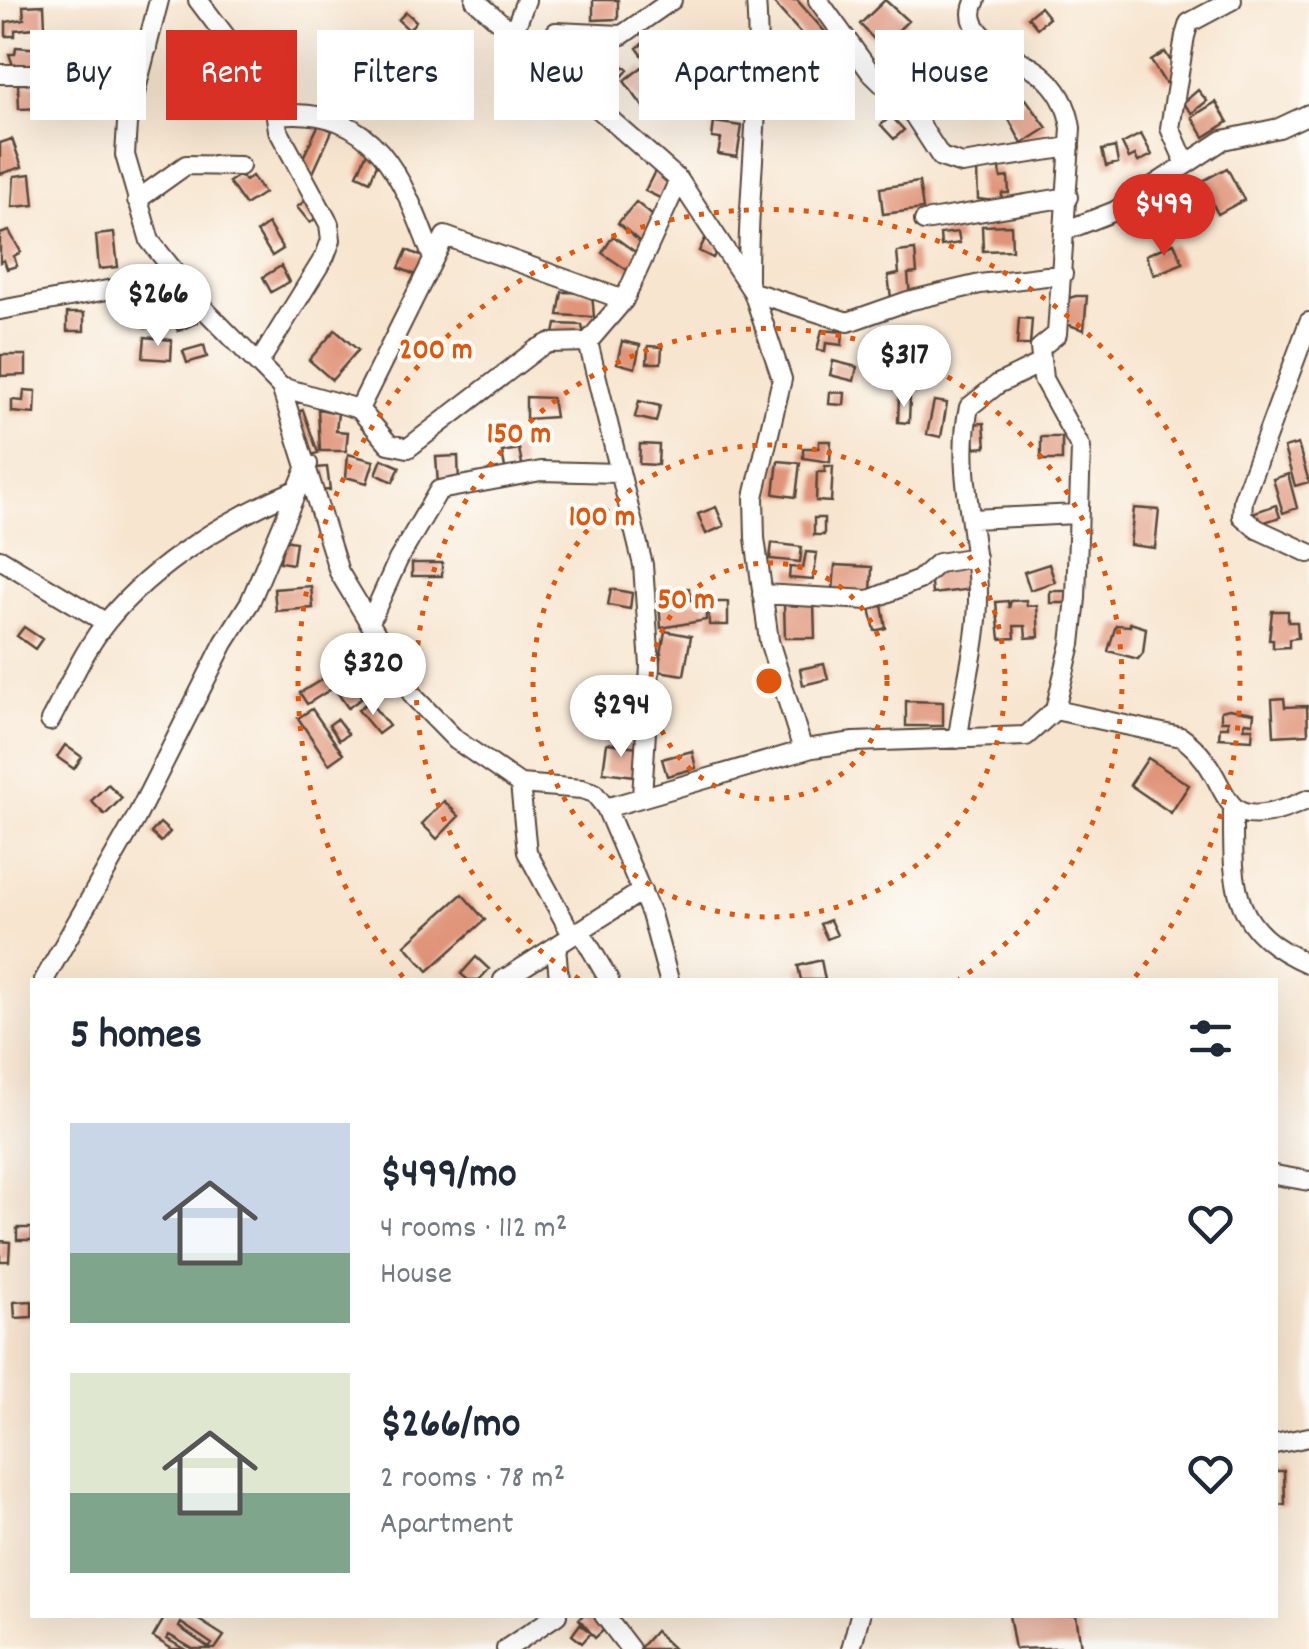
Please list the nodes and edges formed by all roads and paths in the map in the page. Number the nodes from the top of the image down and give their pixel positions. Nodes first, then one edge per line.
1 (160, 0) edge
2 (198, 0) edge
3 (475, 0) edge
4 (526, 0) edge
5 (672, 0) edge
6 (756, 0) edge
7 (818, 0) edge
8 (976, 0) edge
9 (1232, 0) edge
10 (221, 30) edge
11 (509, 30) edge
12 (515, 30) edge
13 (980, 30) edge
14 (619, 36) edge
15 (147, 49) junction
16 (1024, 63) edge
17 (0, 74) edge
18 (875, 77) edge
19 (297, 114) edge
20 (1309, 114) edge
21 (277, 120) edge
22 (612, 120) edge
23 (917, 120) edge
24 (1070, 148) junction
25 (1185, 162) junction
26 (240, 166) dead end
27 (680, 180) junction
28 (1068, 198) junction
29 (137, 200) junction
30 (924, 221) dead end
31 (1067, 230) junction
32 (432, 258) junction
33 (1062, 274) junction
34 (177, 277) junction
35 (751, 288) junction
36 (624, 300) junction
37 (0, 310) edge
38 (1309, 322) edge
39 (588, 342) junction
40 (260, 361) junction
41 (1040, 364) junction
42 (281, 387) junction
43 (359, 408) junction
44 (308, 464) junction
45 (618, 472) junction
46 (298, 488) junction
47 (1076, 514) junction
48 (973, 519) junction
49 (1309, 553) edge
50 (976, 556) junction
51 (0, 560) edge
52 (762, 594) junction
53 (105, 622) junction
54 (370, 622) junction
55 (1055, 710) junction
56 (50, 721) dead end
57 (958, 739) junction
58 (803, 750) junction
59 (520, 784) junction
60 (642, 797) junction
61 (1309, 800) edge
62 (606, 808) junction
63 (1233, 810) junction
64 (642, 890) junction
65 (570, 937) junction
66 (1309, 964) edge
67 (45, 978) edge
68 (507, 978) edge
69 (560, 978) edge
70 (606, 978) edge
71 (667, 978) edge
72 (1278, 1176) edge
73 (1309, 1181) edge
74 (1309, 1436) edge
75 (1278, 1443) edge
76 (552, 1618) edge
77 (606, 1618) edge
78 (859, 1618) edge
79 (506, 1649) edge
80 (630, 1649) edge
81 (850, 1649) edge

1 - 15 street
2 - 10 street
3 - 11 street
4 - 12 street
5 - 14 street
6 - 35 street
7 - 18 street
8 - 13 street
9 - 25 street
15 - 17 street
15 - 29 street
16 - 24 street
19 - 32 street
20 - 25 street
21 - 40 street
22 - 27 street
23 - 24 street
24 - 28 street
25 - 31 street
26 - 29 street
27 - 35 street
27 - 36 street
28 - 30 street
28 - 31 street
29 - 34 street
31 - 33 street
32 - 36 street
32 - 43 street
33 - 35 street
33 - 41 street
34 - 37 street
34 - 40 street
35 - 52 street
36 - 39 street
38 - 49 street
39 - 43 street
39 - 45 street
40 - 42 street
41 - 47 street
41 - 48 street
42 - 43 street
42 - 44 street
44 - 46 street
44 - 54 street
45 - 54 street
45 - 60 street
46 - 53 street
46 - 67 street
47 - 48 street
47 - 55 street
48 - 50 street
50 - 52 street
50 - 57 street
51 - 53 street
52 - 58 street
53 - 56 street
54 - 59 street
55 - 57 street
55 - 63 street
57 - 58 street
58 - 60 street
59 - 62 street
59 - 65 street
60 - 62 street
61 - 63 street
62 - 64 street
63 - 66 street
64 - 65 street
64 - 71 street
65 - 68 street
65 - 69 street
65 - 70 street
72 - 73 street
74 - 75 street
76 - 79 street
77 - 80 street
78 - 81 street

